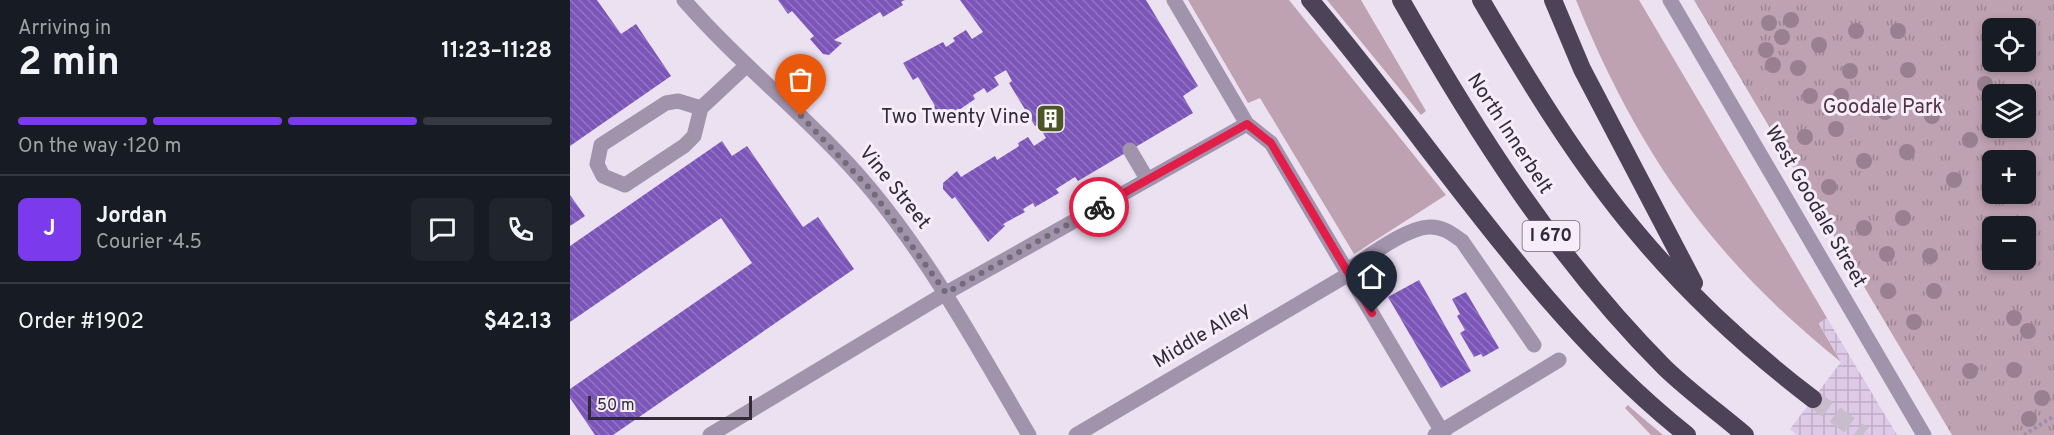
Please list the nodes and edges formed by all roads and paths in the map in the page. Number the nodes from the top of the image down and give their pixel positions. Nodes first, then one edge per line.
1 (684, 0) edge
2 (1174, 0) edge
3 (1310, 0) edge
4 (1401, 0) edge
5 (1481, 0) edge
6 (1553, 0) edge
7 (1670, 0) edge
8 (746, 66) junction
9 (702, 108) junction
10 (1247, 124) junction
11 (1130, 150) dead end
12 (1147, 179) junction
13 (1347, 272) junction
14 (946, 293) junction
15 (1704, 304) junction
16 (1534, 345) dead end
17 (1559, 360) dead end
18 (1813, 399) tunnel mouth
19 (2054, 416) edge
20 (1440, 434) edge
21 (710, 435) edge
22 (1029, 435) edge
23 (1076, 435) edge
24 (1687, 435) edge
25 (1745, 435) edge
26 (1924, 435) edge
27 (2024, 435) edge

1 - 8 street, Vine Street
2 - 10 street
3 - 24 highway
4 - 25 highway, North Innerbelt / I 670
5 - 15 highway
6 - 15 highway
7 - 26 street, West Goodale Street
8 - 9 street
8 - 14 street, Vine Street
9 - 9 street
10 - 12 street
10 - 13 street
11 - 12 street
12 - 14 street
13 - 16 street, Middle Alley
13 - 20 street
13 - 23 street, Middle Alley
14 - 21 street
14 - 22 street, Vine Street
15 - 18 highway
17 - 20 street
19 - 27 path

